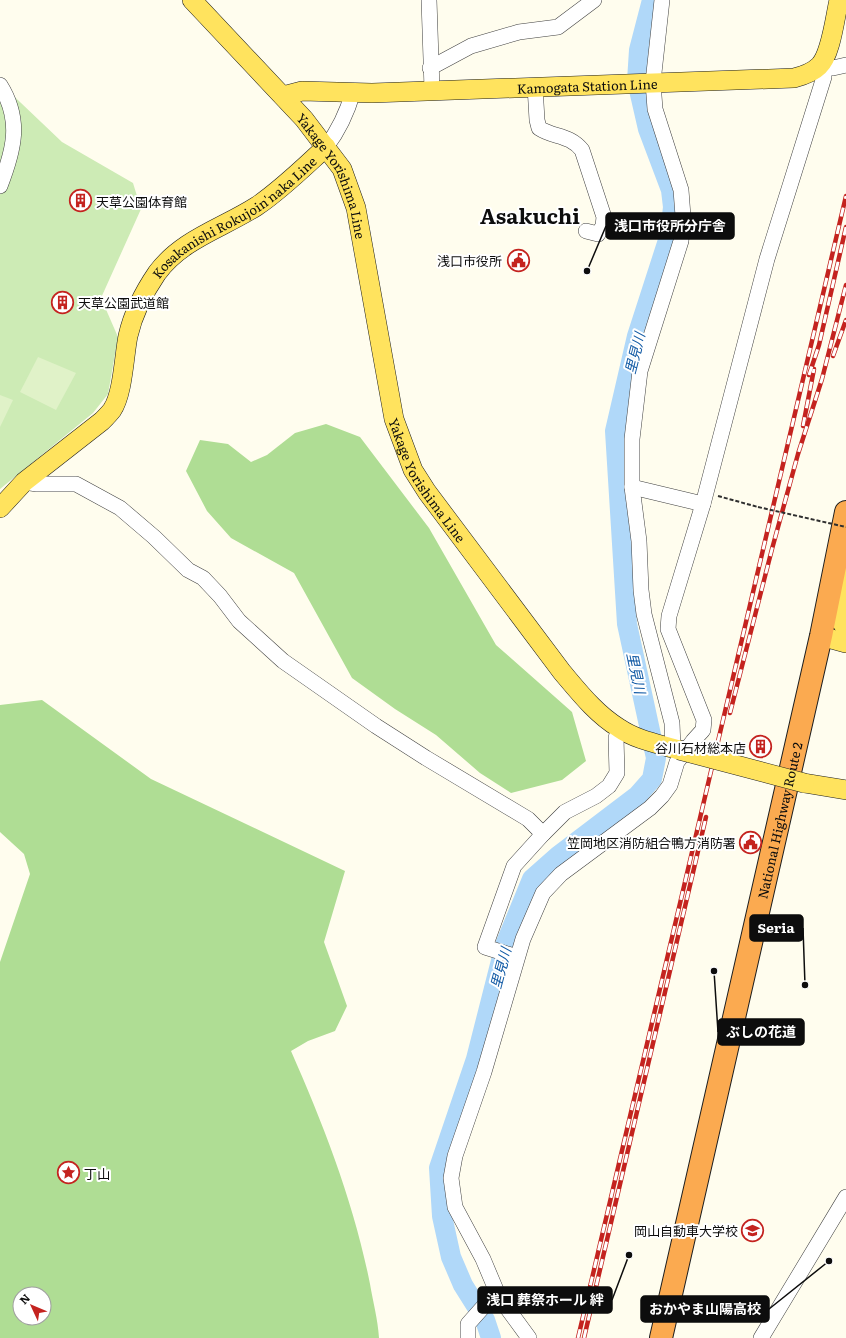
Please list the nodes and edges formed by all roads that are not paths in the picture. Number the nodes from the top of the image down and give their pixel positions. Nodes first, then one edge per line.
1 (192, 0) edge
2 (429, 0) edge
3 (594, 0) edge
4 (662, 0) edge
5 (839, 0) edge
6 (846, 65) edge
7 (820, 66) junction
8 (430, 68) junction
9 (649, 82) junction
10 (0, 85) edge
11 (535, 86) junction
12 (432, 90) junction
13 (353, 92) junction
14 (283, 96) junction
15 (326, 147) junction
16 (0, 186) edge
17 (586, 231) dead end
18 (24, 482) junction
19 (632, 487) junction
20 (704, 498) junction
21 (0, 508) edge
22 (846, 512) edge
23 (843, 532) edge
24 (846, 561) edge
25 (846, 568) edge
26 (846, 628) edge
27 (821, 636) junction
28 (846, 643) edge
29 (625, 732) junction
30 (672, 748) junction
31 (846, 790) edge
32 (543, 834) junction
33 (518, 957) junction
34 (846, 1197) edge
35 (495, 1297) junction
36 (468, 1331) edge
37 (529, 1338) edge
38 (661, 1338) edge
39 (760, 1338) edge

1 - 14 main road, Yakage Yorishima Line
2 - 8 street
3 - 8 street
4 - 9 street
5 - 7 main road
6 - 7 street
7 - 9 main road, Kamogata Station Line
7 - 20 street
8 - 12 street
9 - 11 main road, Kamogata Station Line
9 - 19 street
10 - 16 street
11 - 12 main road, Kamogata Station Line
11 - 17 street
12 - 13 main road, Kamogata Station Line
13 - 14 main road, Kamogata Station Line
13 - 15 street
14 - 15 main road, Yakage Yorishima Line
15 - 18 main road
15 - 29 main road, Yakage Yorishima Line
18 - 21 main road
18 - 32 street
19 - 20 street
19 - 30 street
20 - 33 street
22 - 23 highway, National Highway Route 2
23 - 24 main road
23 - 27 highway, National Highway Route 2
25 - 26 main road
27 - 28 main road
27 - 38 highway, National Highway Route 2
29 - 30 main road, Yakage Yorishima Line
29 - 32 street
30 - 31 main road, Yakage Yorishima Line, bridge
32 - 33 street
33 - 35 street
34 - 39 street
35 - 36 street
35 - 37 street

